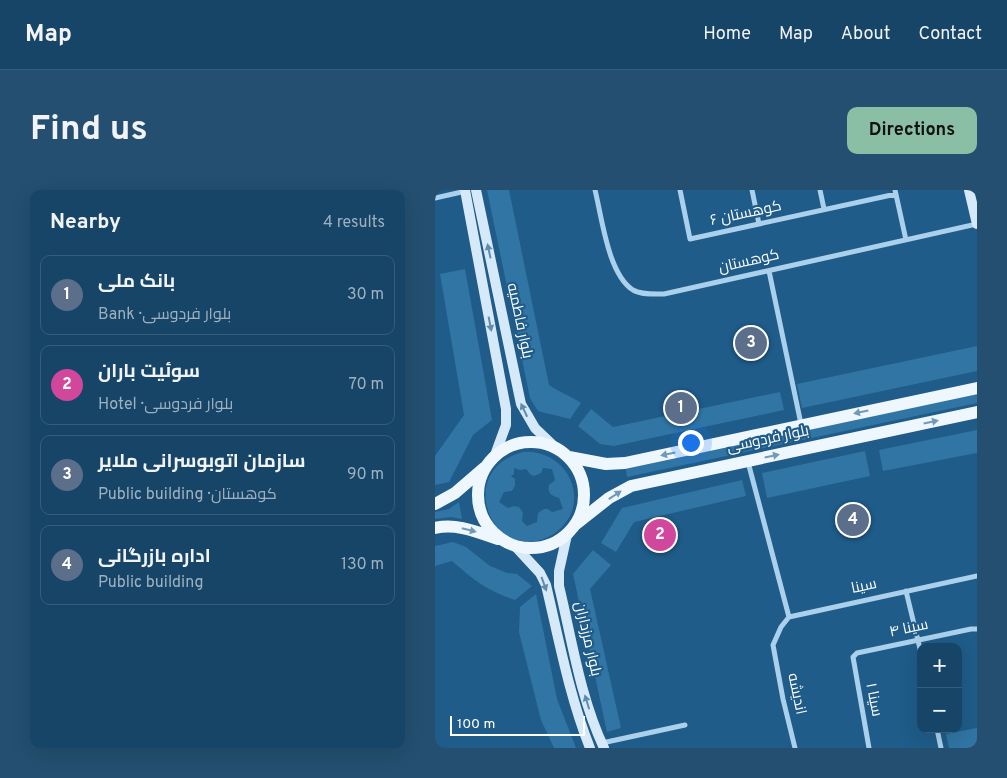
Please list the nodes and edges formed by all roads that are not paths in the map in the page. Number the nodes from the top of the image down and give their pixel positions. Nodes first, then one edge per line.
1 (477, 190) edge
2 (595, 190) edge
3 (680, 190) edge
4 (752, 190) edge
5 (820, 190) edge
6 (969, 190) edge
7 (468, 191) edge
8 (895, 192) edge
9 (435, 198) edge
10 (824, 209) junction
11 (759, 224) junction
12 (977, 224) edge
13 (906, 240) junction
14 (769, 271) junction
15 (977, 388) edge
16 (977, 412) edge
17 (802, 425) junction
18 (555, 447) junction
19 (495, 455) junction
20 (569, 457) junction
21 (748, 461) junction
22 (486, 466) junction
23 (435, 504) edge
24 (576, 524) junction
25 (435, 528) edge
26 (567, 535) junction
27 (502, 540) junction
28 (515, 546) junction
29 (977, 576) edge
30 (906, 591) junction
31 (789, 617) junction
32 (974, 629) edge
33 (918, 640) junction
34 (919, 643) edge
35 (853, 657) joint
36 (685, 726) dead end
37 (938, 733) edge
38 (603, 746) edge
39 (589, 748) edge
40 (795, 748) edge
41 (869, 748) edge
42 (941, 748) edge

18 -> 1 main road, بلوار فاطمیه
2 - 14 street, کوهستان
3 - 11 street, کوهستان ۶
4 - 11 street
5 - 10 street
6 - 12 main road
7 - 9 street
7 -> 19 main road, بلوار فاطمیه
8 - 10 street, کوهستان ۶
8 - 13 street
10 - 11 street, کوهستان ۶
12 - 13 street, کوهستان
13 - 14 street, کوهستان
14 - 17 street
15 -> 17 main road, بلوار فردوسی
21 -> 16 main road, بلوار فردوسی
17 -> 20 main road, بلوار فردوسی
18 - 19 main road
18 - 20 main road
19 - 22 main road
20 - 24 main road
24 -> 21 main road, بلوار فردوسی
21 - 31 street
22 - 23 main road
22 - 27 main road
24 - 26 main road
25 -> 27 main road
26 - 28 main road
38 -> 26 main road, بلوار مرزداران
27 - 28 main road
28 -> 39 main road, بلوار مرزداران
29 - 30 street, سینا
30 - 31 street, سینا
30 - 33 street
31 - 40 street, اندیشه
32 - 33 street, سینا ۴
33 - 34 street
33 - 35 street, سینا ۴
35 - 41 street, سینا ۱
36 - 38 street
37 - 42 street

